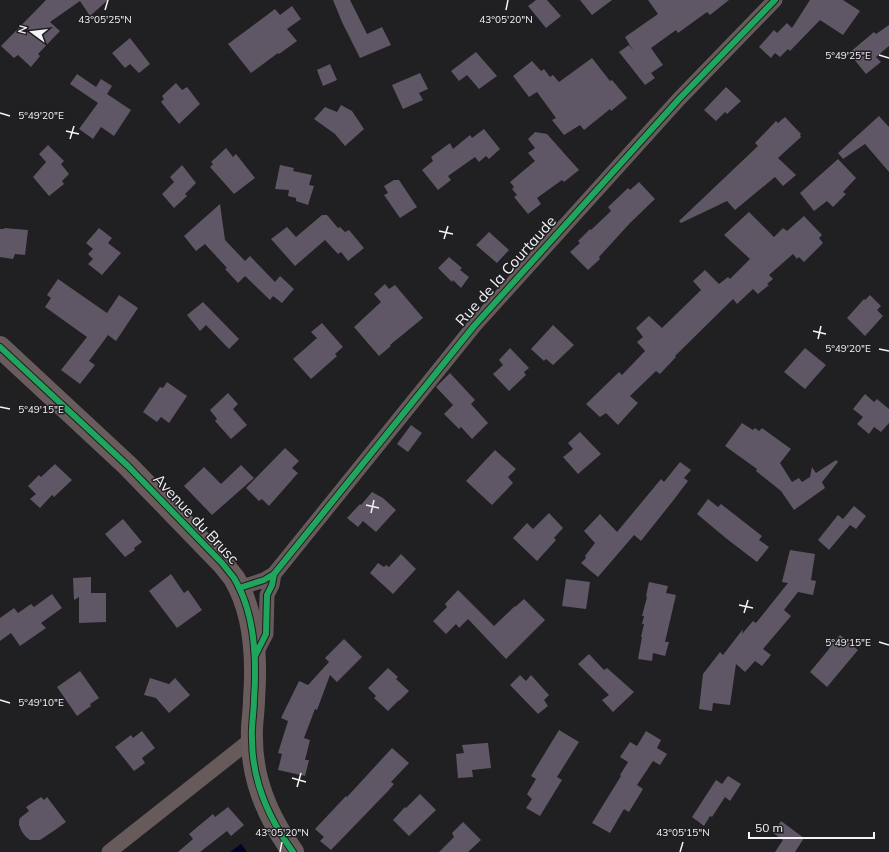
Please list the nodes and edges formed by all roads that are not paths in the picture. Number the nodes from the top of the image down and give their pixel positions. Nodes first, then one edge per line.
1 (775, 0) edge
2 (0, 347) edge
3 (274, 574) junction
4 (239, 588) junction
5 (267, 595) junction
6 (255, 656) junction
7 (252, 739) junction
8 (109, 852) edge
9 (293, 852) edge

1 - 3 street, Rue de la Courtaude
2 - 4 street, Avenue du Brusc
3 - 4 street, Rue de la Courtaude
3 - 5 street, Rue de la Courtaude
4 - 5 street
4 - 6 street, Avenue du Brusc
5 - 6 street, Rue de la Courtaude
6 - 7 street, Avenue du Brusc
7 - 8 street
7 - 9 street, Avenue du Brusc

